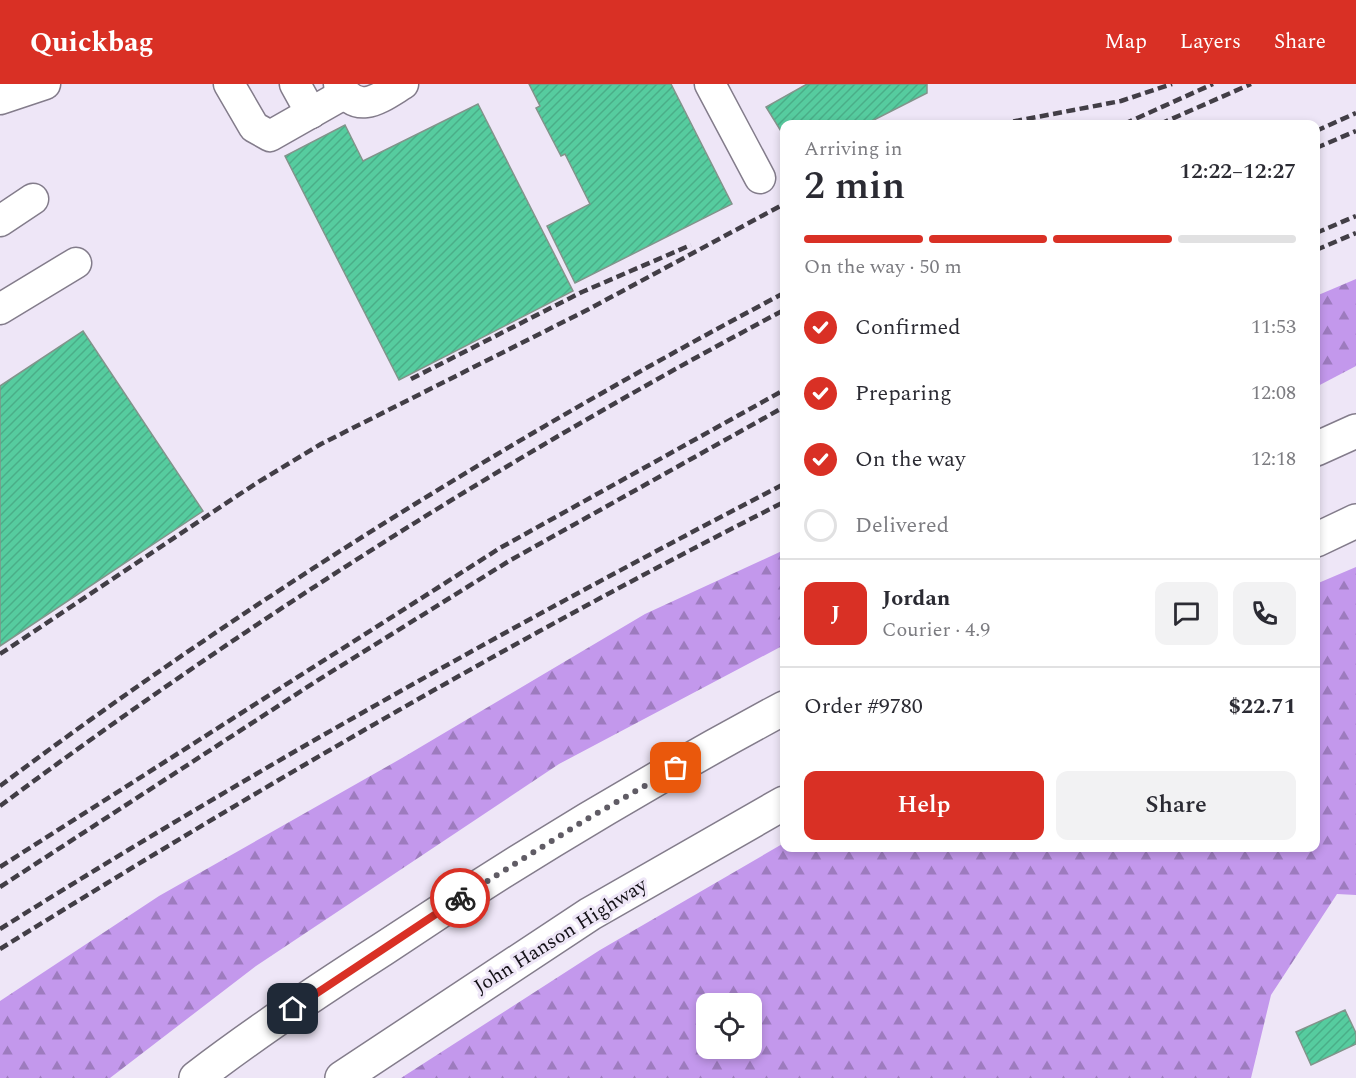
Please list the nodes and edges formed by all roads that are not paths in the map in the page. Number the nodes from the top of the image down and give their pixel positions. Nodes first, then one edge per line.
1 (45, 84) edge
2 (229, 84) edge
3 (295, 84) edge
4 (403, 84) edge
5 (710, 84) edge
6 (342, 89) edge
7 (0, 99) edge
8 (311, 113) junction
9 (760, 178) dead end
10 (33, 199) dead end
11 (0, 221) edge
12 (76, 263) dead end
13 (0, 309) edge
14 (1356, 431) edge
15 (1320, 447) edge
16 (1356, 521) edge
17 (1320, 538) edge
18 (780, 710) edge
19 (780, 805) edge
20 (196, 1078) edge
21 (342, 1078) edge

1 - 7 street
2 - 8 street
3 - 8 street
4 - 6 street
5 - 9 street
6 - 8 street
10 - 11 street
12 - 13 street
14 - 15 highway
16 - 17 highway
18 - 20 highway
19 - 21 highway, John Hanson Highway

